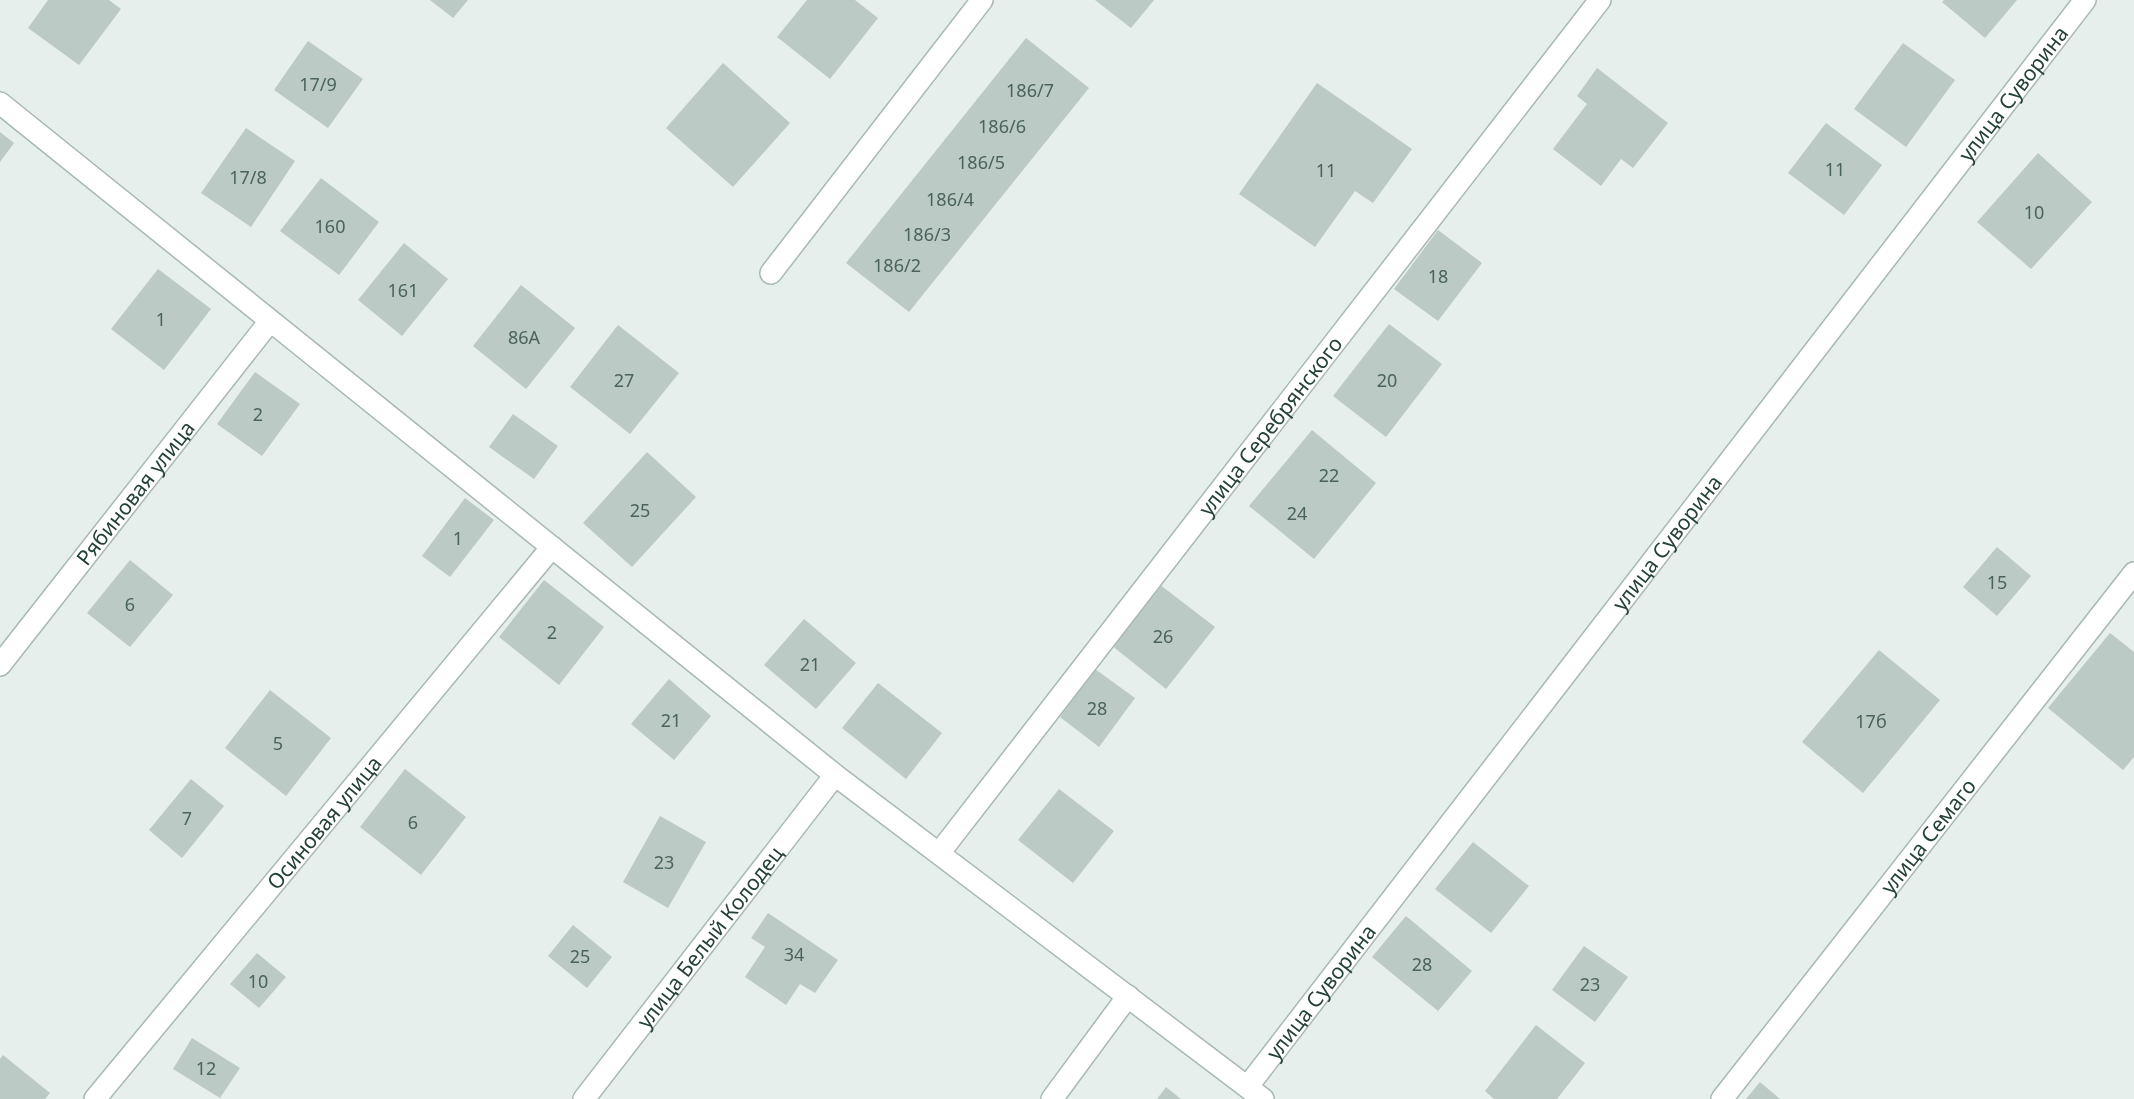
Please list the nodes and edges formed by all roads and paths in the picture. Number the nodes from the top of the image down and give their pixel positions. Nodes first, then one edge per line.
1 (982, 0) edge
2 (1600, 0) edge
3 (2085, 0) edge
4 (0, 103) edge
5 (771, 273) dead end
6 (270, 321) junction
7 (552, 547) junction
8 (2134, 573) edge
9 (0, 665) edge
10 (835, 775) junction
11 (940, 852) junction
12 (1128, 996) junction
13 (1255, 1092) edge
14 (95, 1099) edge
15 (584, 1099) edge
16 (1052, 1099) edge
17 (1722, 1099) edge

1 - 5 street
2 - 11 street, улица Серебрянского
3 - 13 street, улица Суворина
4 - 6 street
6 - 7 street
6 - 9 street, Рябиновая улица
7 - 10 street
7 - 14 street, Осиновая улица
8 - 17 street, улица Семаго
10 - 11 street
10 - 15 street, улица Белый Колодец
11 - 12 street
12 - 13 street
12 - 16 street

